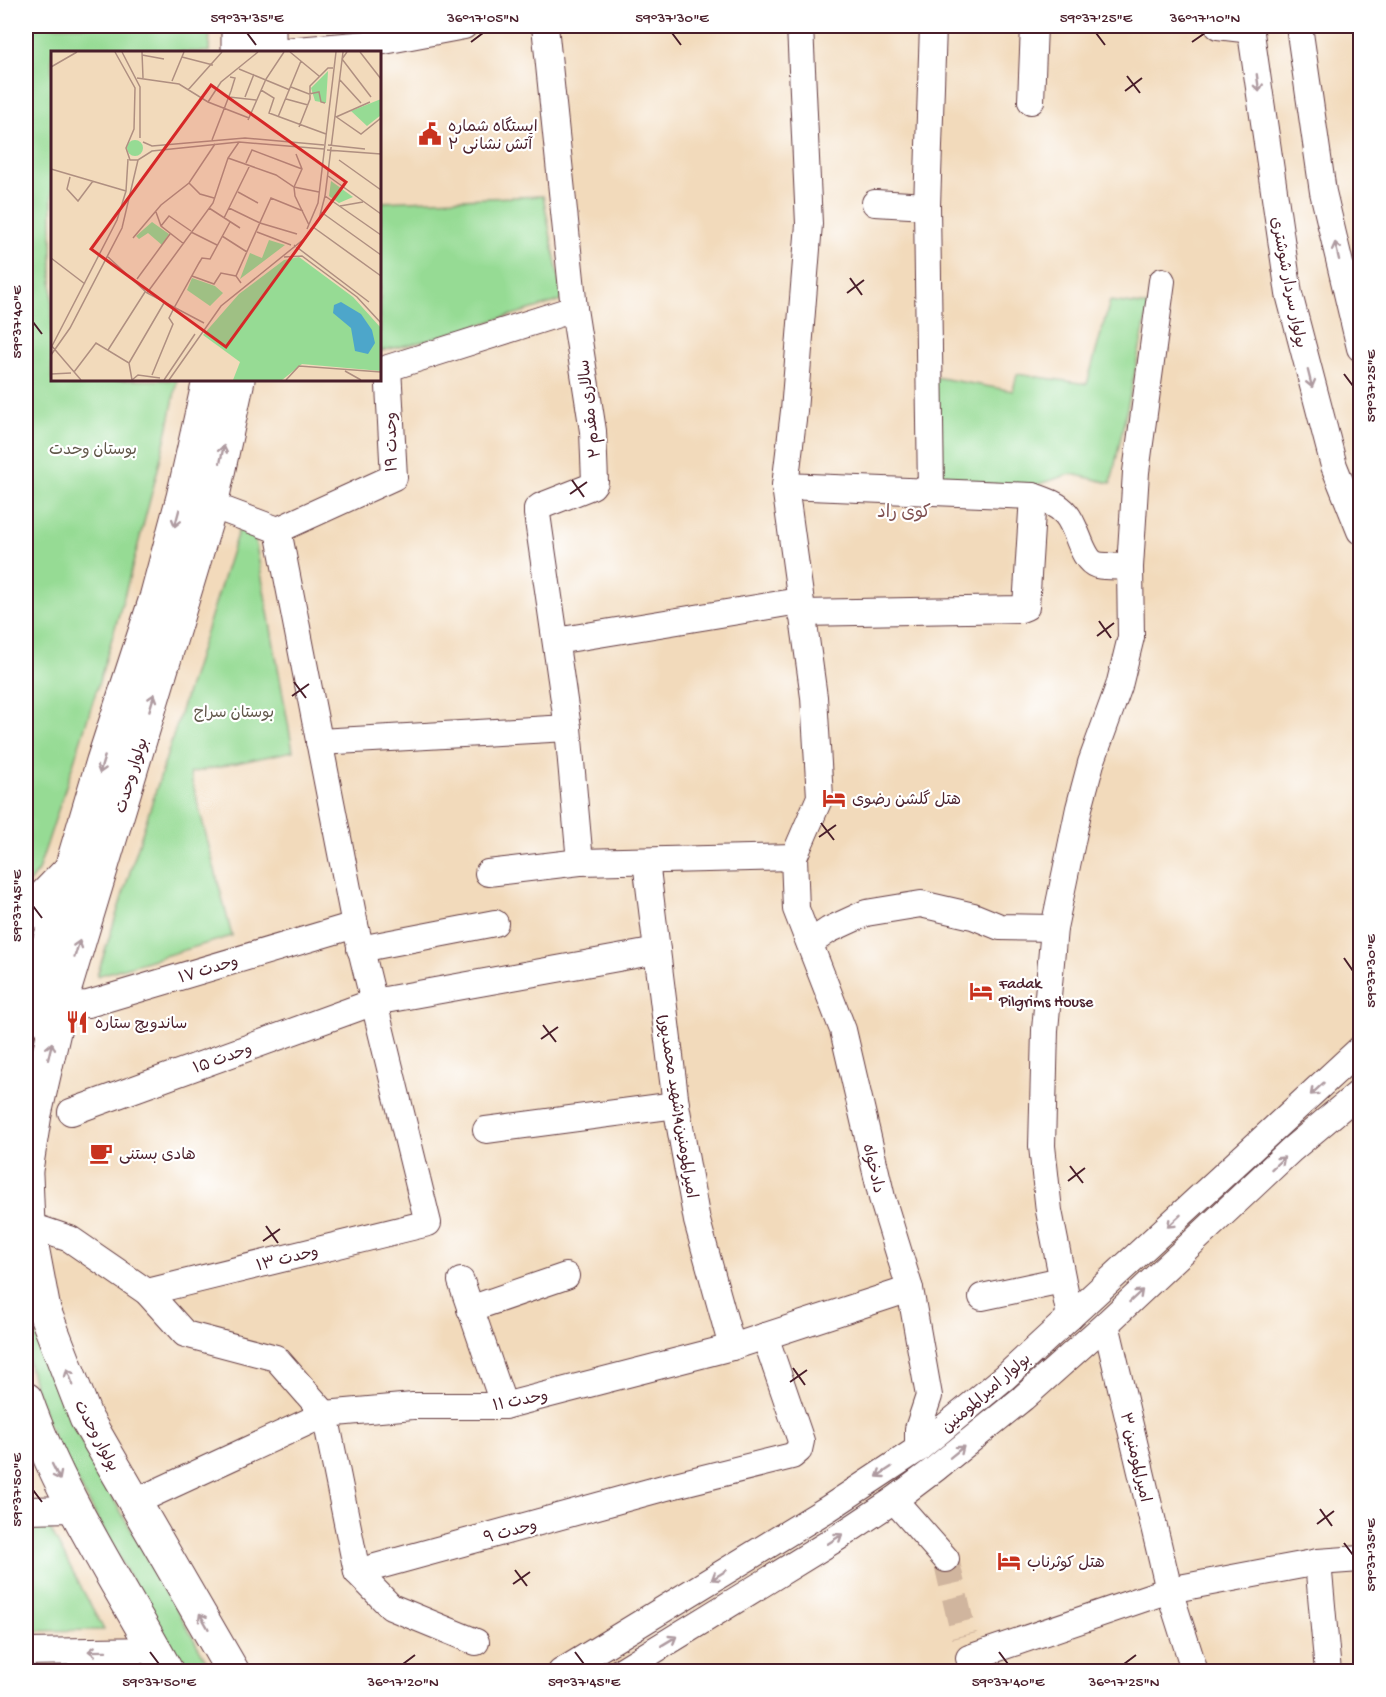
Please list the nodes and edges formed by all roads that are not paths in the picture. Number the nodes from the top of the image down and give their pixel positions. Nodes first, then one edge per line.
1 (238, 26) edge
2 (269, 26) edge
3 (464, 26) edge
4 (545, 26) edge
5 (800, 26) edge
6 (933, 26) edge
7 (1034, 26) edge
8 (1218, 26) edge
9 (1299, 26) edge
10 (1250, 28) edge
11 (238, 51) edge
12 (271, 51) edge
13 (283, 51) edge
14 (1031, 101) dead end
15 (875, 203) dead end
16 (927, 206) junction
17 (1162, 281) dead end
18 (574, 309) junction
19 (1360, 348) edge
20 (209, 381) edge
21 (238, 381) edge
22 (785, 486) junction
23 (930, 492) junction
24 (1033, 496) junction
25 (211, 505) junction
26 (278, 530) junction
27 (1360, 531) edge
28 (1130, 567) junction
29 (800, 607) junction
30 (556, 641) junction
31 (568, 728) junction
32 (319, 742) junction
33 (794, 857) junction
34 (646, 861) junction
35 (580, 862) junction
36 (70, 870) junction
37 (488, 873) dead end
38 (26, 915) edge
39 (495, 923) dead end
40 (1054, 928) junction
41 (358, 937) junction
42 (810, 943) junction
43 (657, 951) junction
44 (40, 994) edge
45 (374, 1002) junction
46 (26, 1020) edge
47 (26, 1031) edge
48 (1360, 1049) edge
49 (1360, 1092) edge
50 (676, 1105) junction
51 (71, 1112) dead end
52 (486, 1130) dead end
53 (26, 1173) edge
54 (28, 1225) junction
55 (566, 1276) dead end
56 (1062, 1280) junction
57 (461, 1281) dead end
58 (910, 1289) junction
59 (147, 1292) junction
60 (982, 1297) dead end
61 (471, 1309) junction
62 (1070, 1317) junction
63 (1106, 1324) junction
64 (765, 1336) junction
65 (732, 1347) junction
66 (929, 1396) junction
67 (26, 1399) edge
68 (975, 1401) junction
69 (504, 1406) junction
70 (325, 1414) junction
71 (918, 1449) junction
72 (894, 1500) junction
73 (135, 1502) junction
74 (74, 1509) junction
75 (26, 1510) edge
76 (946, 1559) tunnel mouth
77 (1360, 1559) edge
78 (1318, 1562) junction
79 (357, 1572) junction
80 (1169, 1590) junction
81 (476, 1642) dead end
82 (26, 1652) edge
83 (968, 1655) edge
84 (161, 1661) edge
85 (233, 1671) edge
86 (561, 1671) edge
87 (619, 1671) edge
88 (1195, 1671) edge
89 (1328, 1671) edge

1 - 11 main road
2 - 12 main road
3 - 13 street
4 - 18 street, سالاری مقدم ۲
5 - 22 street
6 - 16 street
7 - 14 street
8 - 10 street
19 -> 9 street
10 -> 27 street, بولوار سردار شوشتری
15 - 16 street
16 - 23 street
17 - 28 street
18 - 26 street, وحدت ۱۹
18 - 30 street, سالاری مقدم ۲
20 -> 36 main road, بولوار وحدت
25 -> 21 main road, بولوار وحدت
22 - 23 street
22 - 29 street
23 - 24 street
24 - 28 street
24 - 29 street
25 - 26 street
44 -> 25 main road, بولوار وحدت
26 - 32 street
28 - 40 street
29 - 30 street
29 - 33 street
30 - 31 street, سالاری مقدم ۲
31 - 32 street
31 - 35 street, سالاری مقدم ۲
32 - 41 street
33 - 34 street
33 - 42 street, دادخواه
34 - 35 street
34 - 43 street, امیرالمومنین4(شهید محمدپور)
35 - 37 street
36 - 38 main road
36 - 44 main road, بولوار وحدت
39 - 41 street, وحدت ۱۷
40 - 42 street
40 - 56 street
41 - 44 street, وحدت ۱۷
41 - 45 street
42 - 58 street, دادخواه
43 - 45 street, وحدت ۱۵
43 - 50 street, امیرالمومنین4(شهید محمدپور)
44 - 46 main road, بولوار وحدت
44 - 47 main road
53 -> 44 main road, بولوار وحدت
45 - 51 street, وحدت ۱۵
45 - 59 street, وحدت ۱۳
48 -> 62 street, بولوار امیرالمومنین
63 -> 49 street, بولوار امیرالمومنین
50 - 52 street
50 - 65 street, امیرالمومنین4(شهید محمدپور)
53 - 54 main road, بولوار وحدت
54 - 59 street
73 -> 54 main road, بولوار وحدت
55 - 61 street
56 - 60 street
56 - 62 street
57 - 61 street
58 - 64 street, وحدت ۱۱
58 - 66 street, دادخواه
59 - 70 street
61 - 69 street
62 - 68 street, بولوار امیرالمومنین
72 -> 63 street, بولوار امیرالمومنین
63 - 80 street, امیرالمومنین ۳
64 - 65 street, وحدت ۱۱
64 - 79 street, وحدت ۹
65 - 69 street, وحدت ۱۱
66 - 68 street
66 - 71 street
67 -> 74 main road
68 - 71 street, بولوار امیرالمومنین
69 - 70 street, وحدت ۱۱
70 - 73 street, وحدت ۱۱
70 - 79 street
71 -> 86 street, بولوار امیرالمومنین
72 - 76 street
87 -> 72 street, بولوار امیرالمومنین
85 -> 73 main road, بولوار وحدت
74 - 75 street
74 - 84 main road
77 - 78 street
78 - 80 street
78 - 89 street
79 - 81 street
80 - 83 street
80 - 88 street, امیرالمومنین ۳
84 -> 82 street

